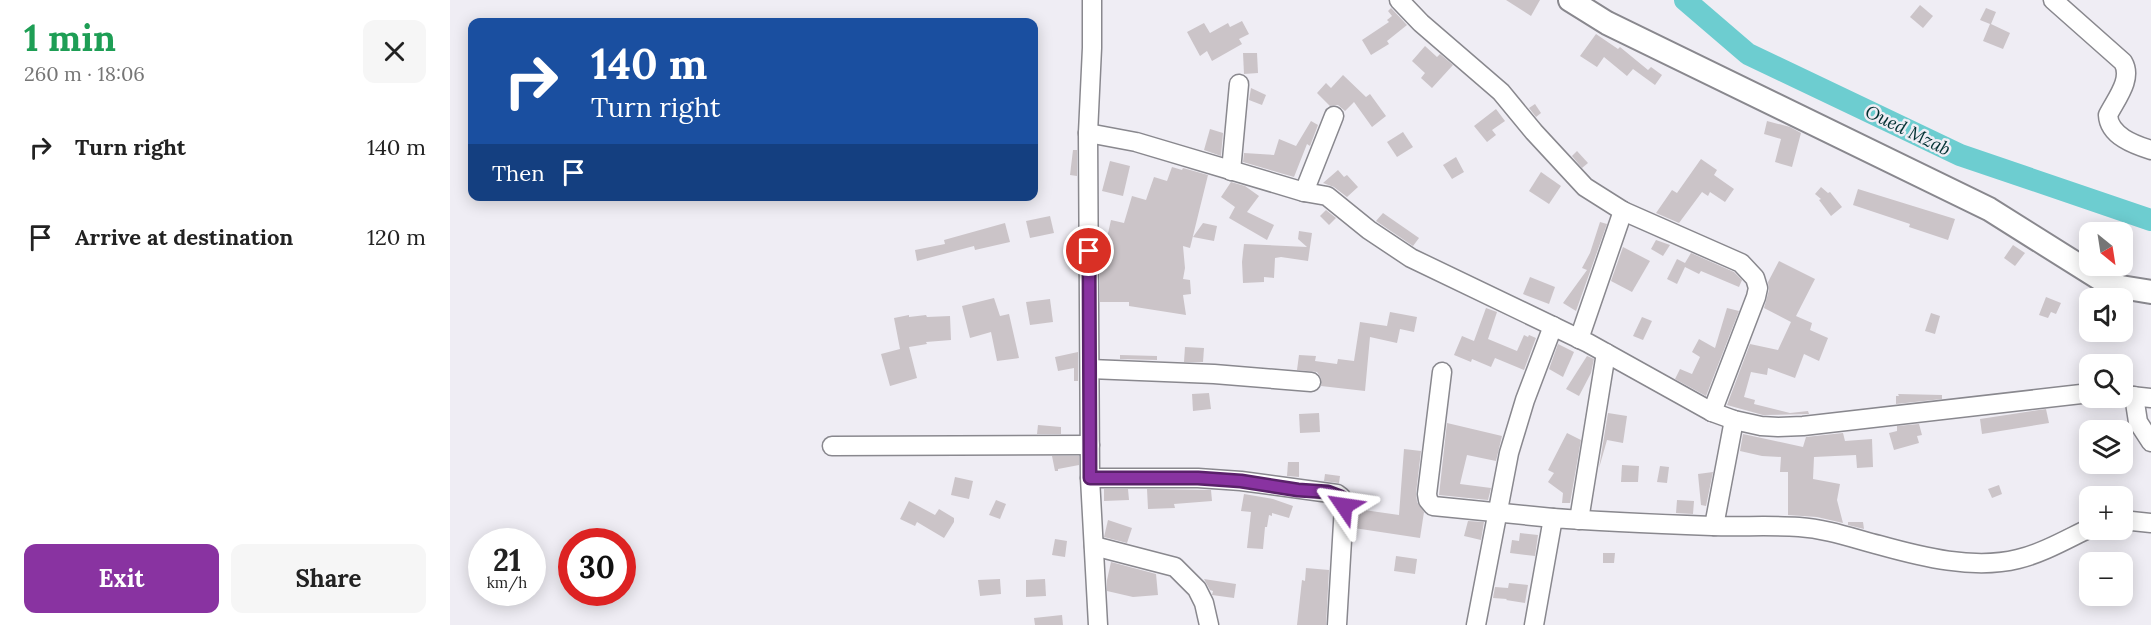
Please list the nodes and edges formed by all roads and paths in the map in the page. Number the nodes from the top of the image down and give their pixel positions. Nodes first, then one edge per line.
1 (1092, 0) edge
2 (1399, 0) edge
3 (1570, 0) edge
4 (2053, 0) edge
5 (1239, 84) dead end
6 (1334, 116) dead end
7 (1089, 133) junction
8 (2151, 150) edge
9 (1231, 171) junction
10 (1304, 192) junction
11 (1623, 211) junction
12 (2151, 292) edge
13 (1553, 326) junction
14 (1580, 339) junction
15 (1606, 353) junction
16 (1090, 369) junction
17 (1442, 372) dead end
18 (1311, 382) dead end
19 (2079, 394) edge
20 (2136, 396) edge
21 (1712, 412) junction
22 (1734, 420) junction
23 (2151, 442) edge
24 (1090, 445) junction
25 (831, 446) dead end
26 (1090, 478) junction
27 (1497, 512) junction
28 (1553, 518) junction
29 (1579, 520) junction
30 (2133, 521) edge
31 (2151, 523) edge
32 (1714, 526) junction
33 (2079, 534) edge
34 (1094, 546) junction
35 (1098, 625) edge
36 (1209, 625) edge
37 (1337, 625) edge
38 (1476, 625) edge
39 (1534, 625) edge

1 - 7 street
2 - 11 street
3 - 12 main road
4 - 8 street
5 - 9 street
6 - 10 street
7 - 9 street
7 - 16 street
9 - 10 street
10 - 13 street
11 - 14 street
11 - 21 street
13 - 14 street
13 - 27 street
14 - 15 street
15 - 21 street
15 - 29 street
16 - 18 street
16 - 24 street
17 - 27 street
19 - 22 street
20 - 23 street
21 - 22 street
22 - 32 street
24 - 25 street
24 - 26 street
26 - 34 street
26 - 37 street
27 - 28 street
27 - 38 street
28 - 29 street
28 - 39 street
29 - 32 street
30 - 31 street
32 - 33 street
34 - 35 street
34 - 36 street

